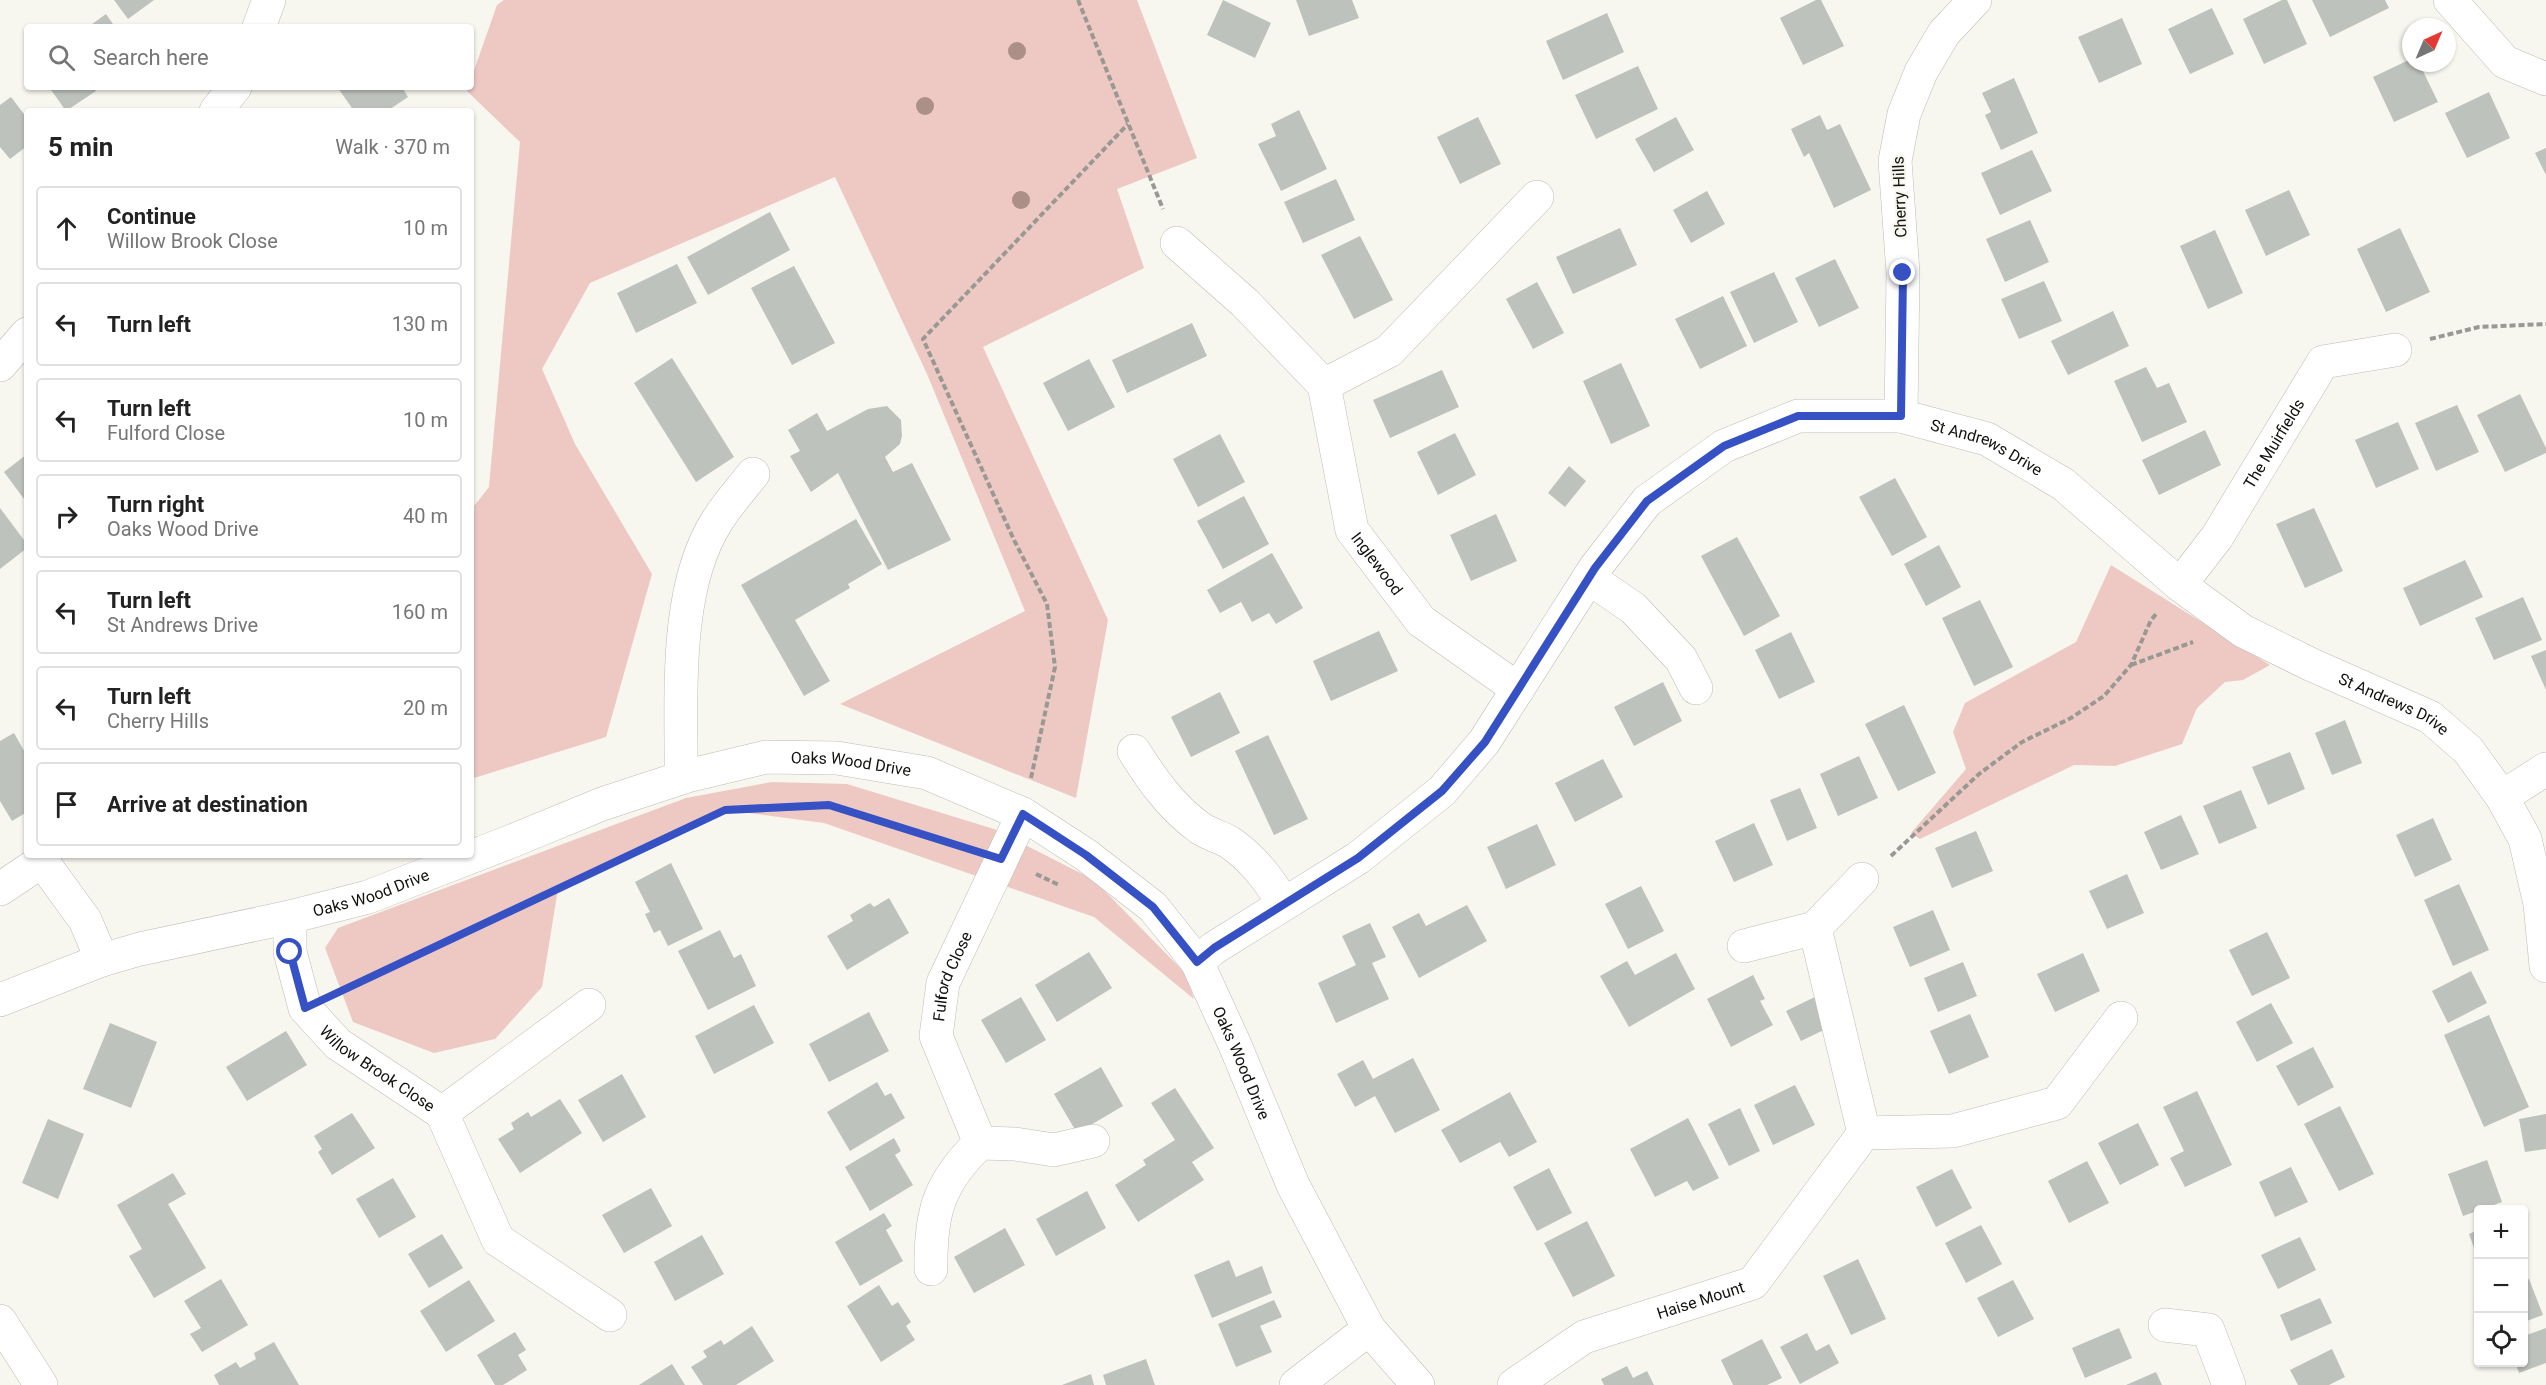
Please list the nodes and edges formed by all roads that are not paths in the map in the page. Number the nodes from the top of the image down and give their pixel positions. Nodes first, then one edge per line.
1 (269, 0) edge
2 (1975, 0) edge
3 (2450, 0) edge
4 (261, 24) edge
5 (2546, 79) edge
6 (233, 90) edge
7 (218, 108) edge
8 (1537, 197) dead end
9 (1177, 243) road end
10 (2395, 350) road end
11 (1324, 385) junction
12 (1901, 416) junction
13 (753, 474) dead end
14 (1589, 579) junction
15 (2180, 585) junction
16 (1518, 688) junction
17 (1696, 688) dead end
18 (1134, 751) dead end
19 (2546, 769) edge
20 (681, 777) junction
21 (2502, 797) junction
22 (1023, 814) junction
23 (474, 852) edge
24 (44, 858) edge
25 (450, 858) edge
26 (430, 863) edge
27 (1862, 879) road end
28 (0, 889) edge
29 (1284, 904) junction
30 (290, 917) junction
31 (1815, 928) junction
32 (1744, 946) dead end
33 (102, 960) junction
34 (1197, 962) junction
35 (2546, 966) edge
36 (0, 1000) edge
37 (589, 1005) dead end
38 (2121, 1018) dead end
39 (442, 1113) junction
40 (1864, 1133) junction
41 (1093, 1141) dead end
42 (980, 1143) junction
43 (931, 1269) dead end
44 (610, 1316) dead end
45 (0, 1321) edge
46 (2166, 1325) dead end
47 (1369, 1329) junction
48 (41, 1385) edge
49 (1296, 1385) edge
50 (1418, 1385) edge
51 (1514, 1385) edge
52 (2229, 1385) edge

1 - 4 street
2 - 12 street, Cherry Hills
3 - 5 street
6 - 7 street
8 - 11 street
9 - 11 street
10 - 15 street, The Muirfields
11 - 16 street, Inglewood
12 - 14 street, St Andrews Drive
12 - 15 street, St Andrews Drive
13 - 20 street
14 - 16 street, St Andrews Drive
14 - 17 street
15 - 21 street, St Andrews Drive
16 - 29 street, St Andrews Drive
18 - 29 street
19 - 21 street
20 - 22 street, Oaks Wood Drive
20 - 23 street, Oaks Wood Drive
21 - 35 street, St Andrews Drive
22 - 34 street, Oaks Wood Drive
22 - 42 street, Fulford Close
24 - 28 street
24 - 33 street
25 - 26 street, Oaks Wood Drive
26 - 30 street, Oaks Wood Drive
27 - 31 street
29 - 34 street, St Andrews Drive
30 - 33 street, Oaks Wood Drive
30 - 39 street, Willow Brook Close
31 - 32 street
31 - 40 street
33 - 36 street, Oaks Wood Drive
34 - 47 street, Oaks Wood Drive
37 - 39 street, Willow Brook Close
38 - 40 street
39 - 44 street, Willow Brook Close
40 - 51 street, Haise Mount
41 - 42 street
42 - 43 street
45 - 48 street
46 - 52 street
47 - 49 street
47 - 50 street, Oaks Wood Drive

